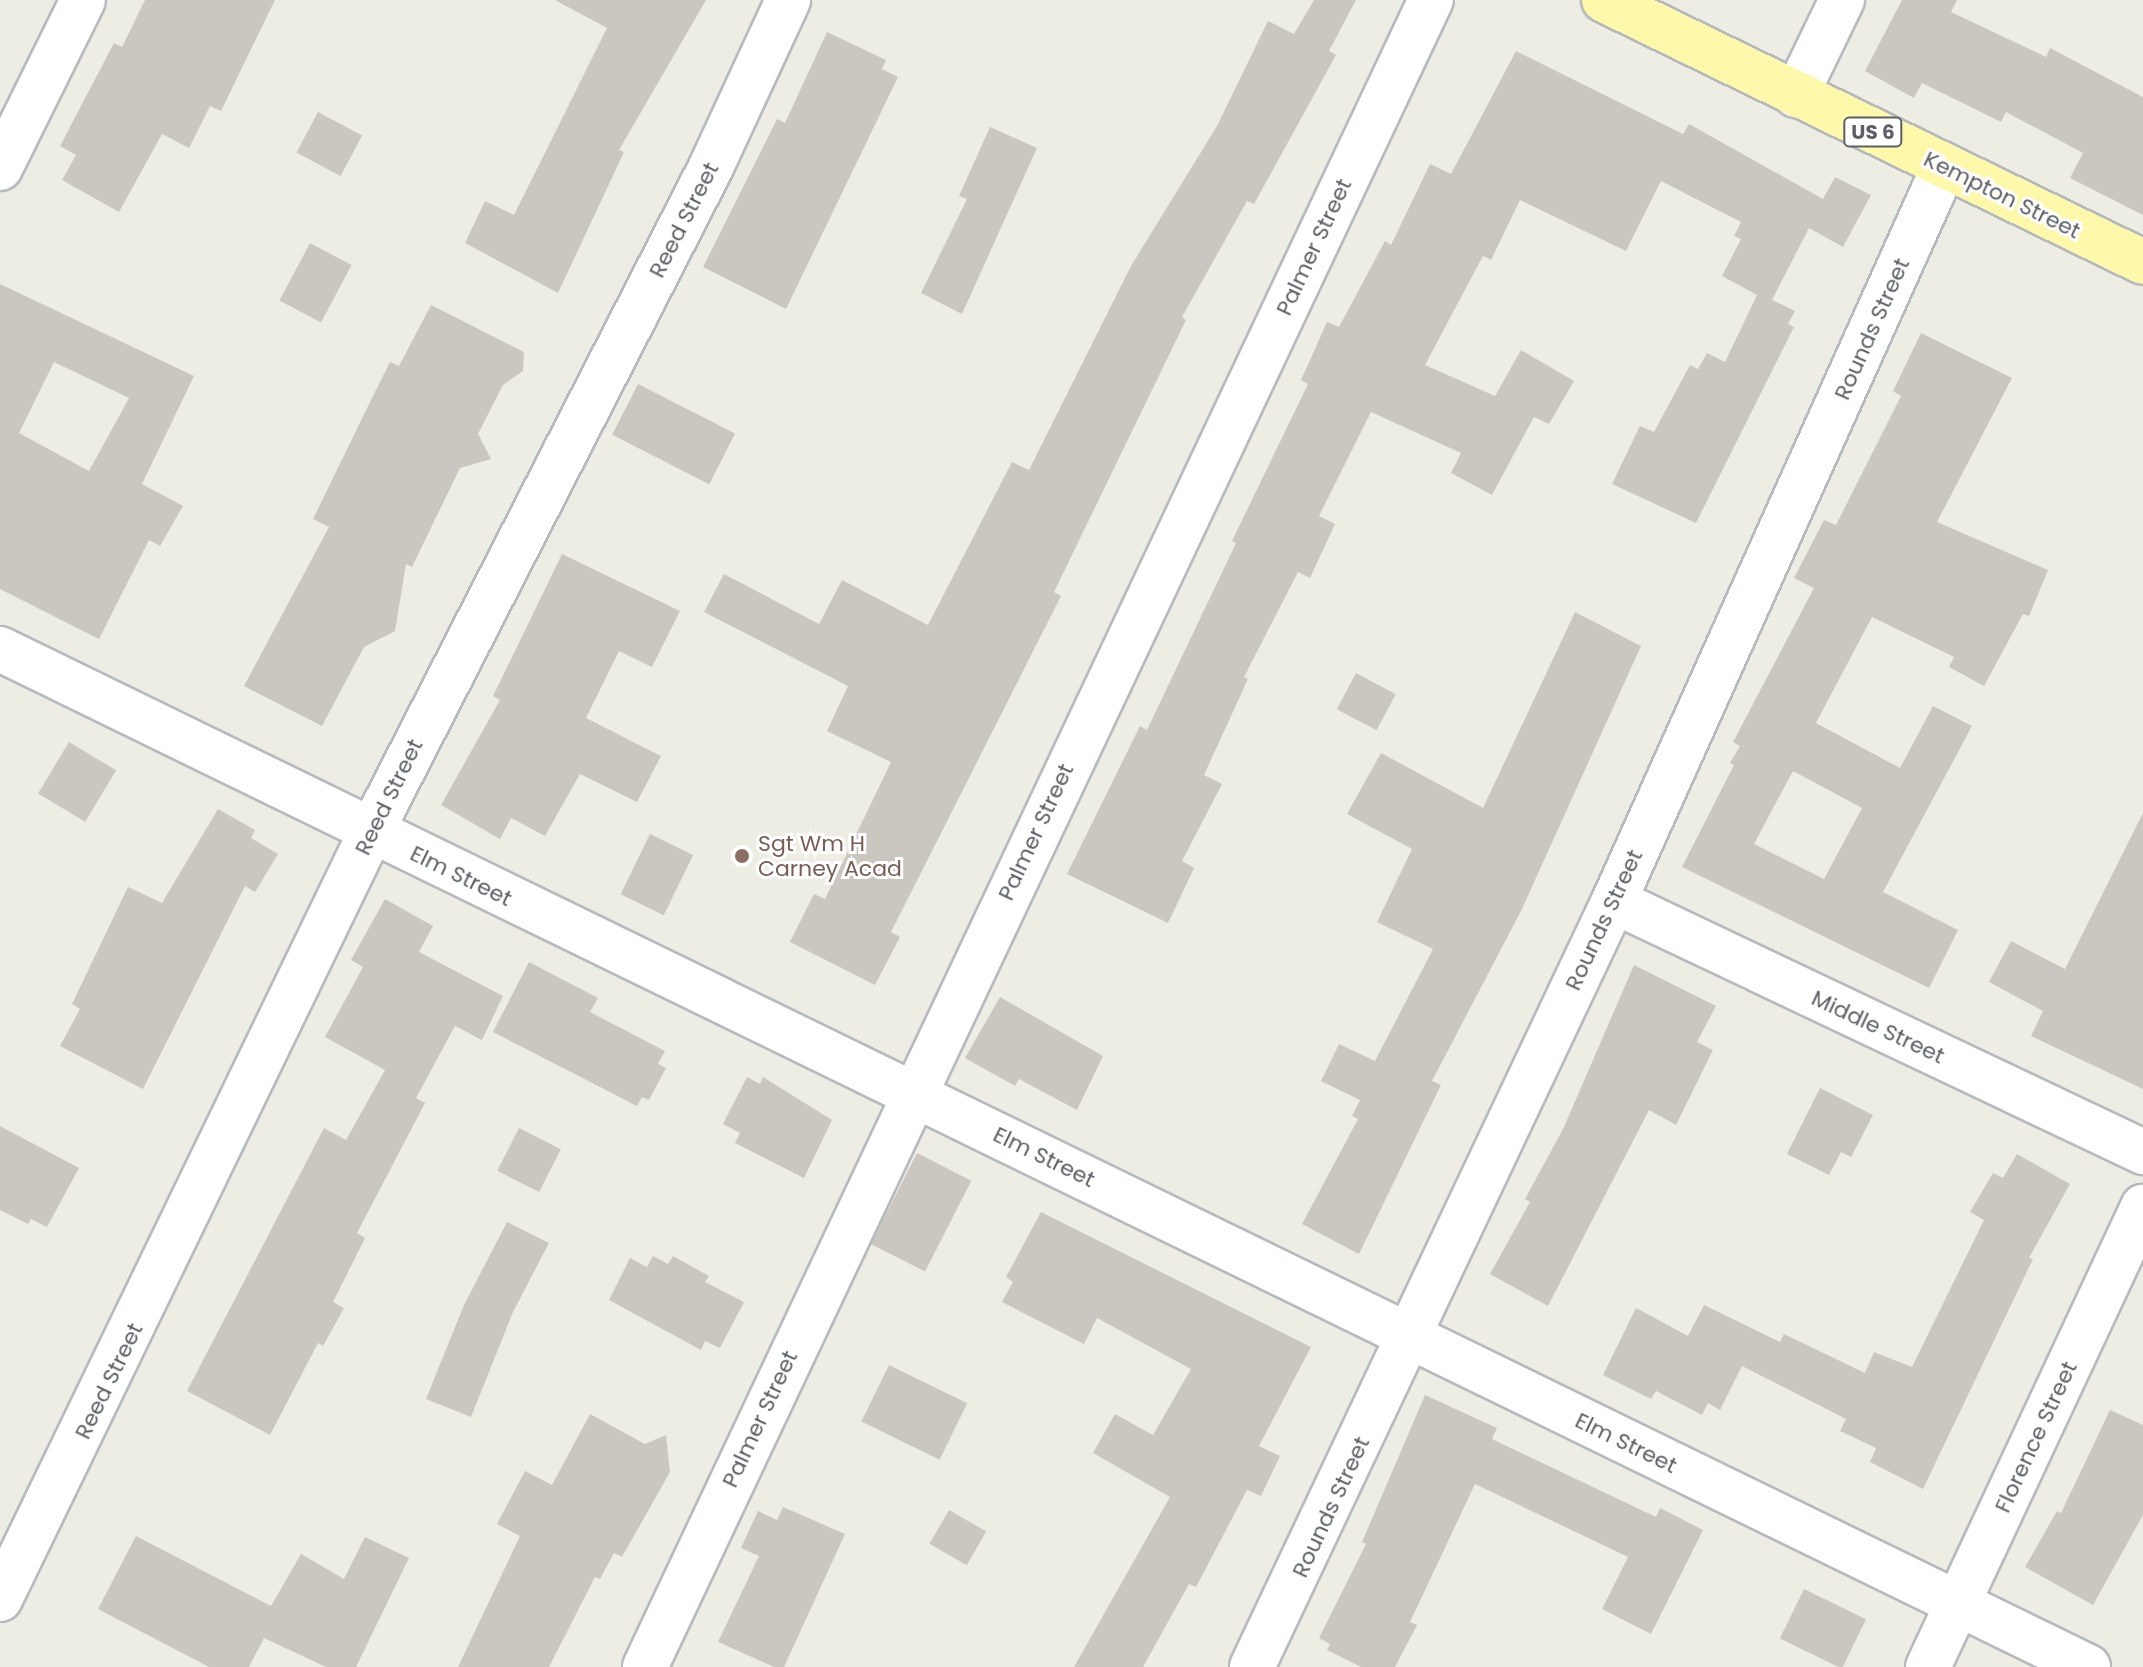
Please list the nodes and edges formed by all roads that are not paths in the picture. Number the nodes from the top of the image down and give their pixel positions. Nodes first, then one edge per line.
1 (83, 0) edge
2 (788, 0) edge
3 (1431, 0) edge
4 (1604, 0) edge
5 (1842, 0) edge
6 (1796, 95) junction
7 (1944, 167) junction
8 (0, 168) edge
9 (2143, 262) edge
10 (0, 649) edge
11 (371, 832) junction
12 (1614, 901) junction
13 (912, 1092) junction
14 (2143, 1152) edge
15 (2143, 1207) edge
16 (1411, 1338) junction
17 (0, 1599) edge
18 (1958, 1604) junction
19 (645, 1667) edge
20 (1252, 1667) edge
21 (1928, 1667) edge
22 (2088, 1667) edge

1 - 8 street
2 - 11 street, Reed Street
3 - 13 street, Palmer Street
4 - 6 main road, Kempton Street / US 6
5 - 6 street
6 - 7 main road, Kempton Street / US 6
7 - 9 main road, Kempton Street / US 6
7 - 12 street, Rounds Street
10 - 11 street, Elm Street
11 - 13 street, Elm Street
11 - 17 street, Reed Street
12 - 14 street, Middle Street
12 - 16 street, Rounds Street
13 - 16 street, Elm Street
13 - 19 street, Palmer Street
15 - 18 street, Florence Street
16 - 18 street, Elm Street
16 - 20 street, Rounds Street
18 - 21 street, Florence Street
18 - 22 street, Elm Street

